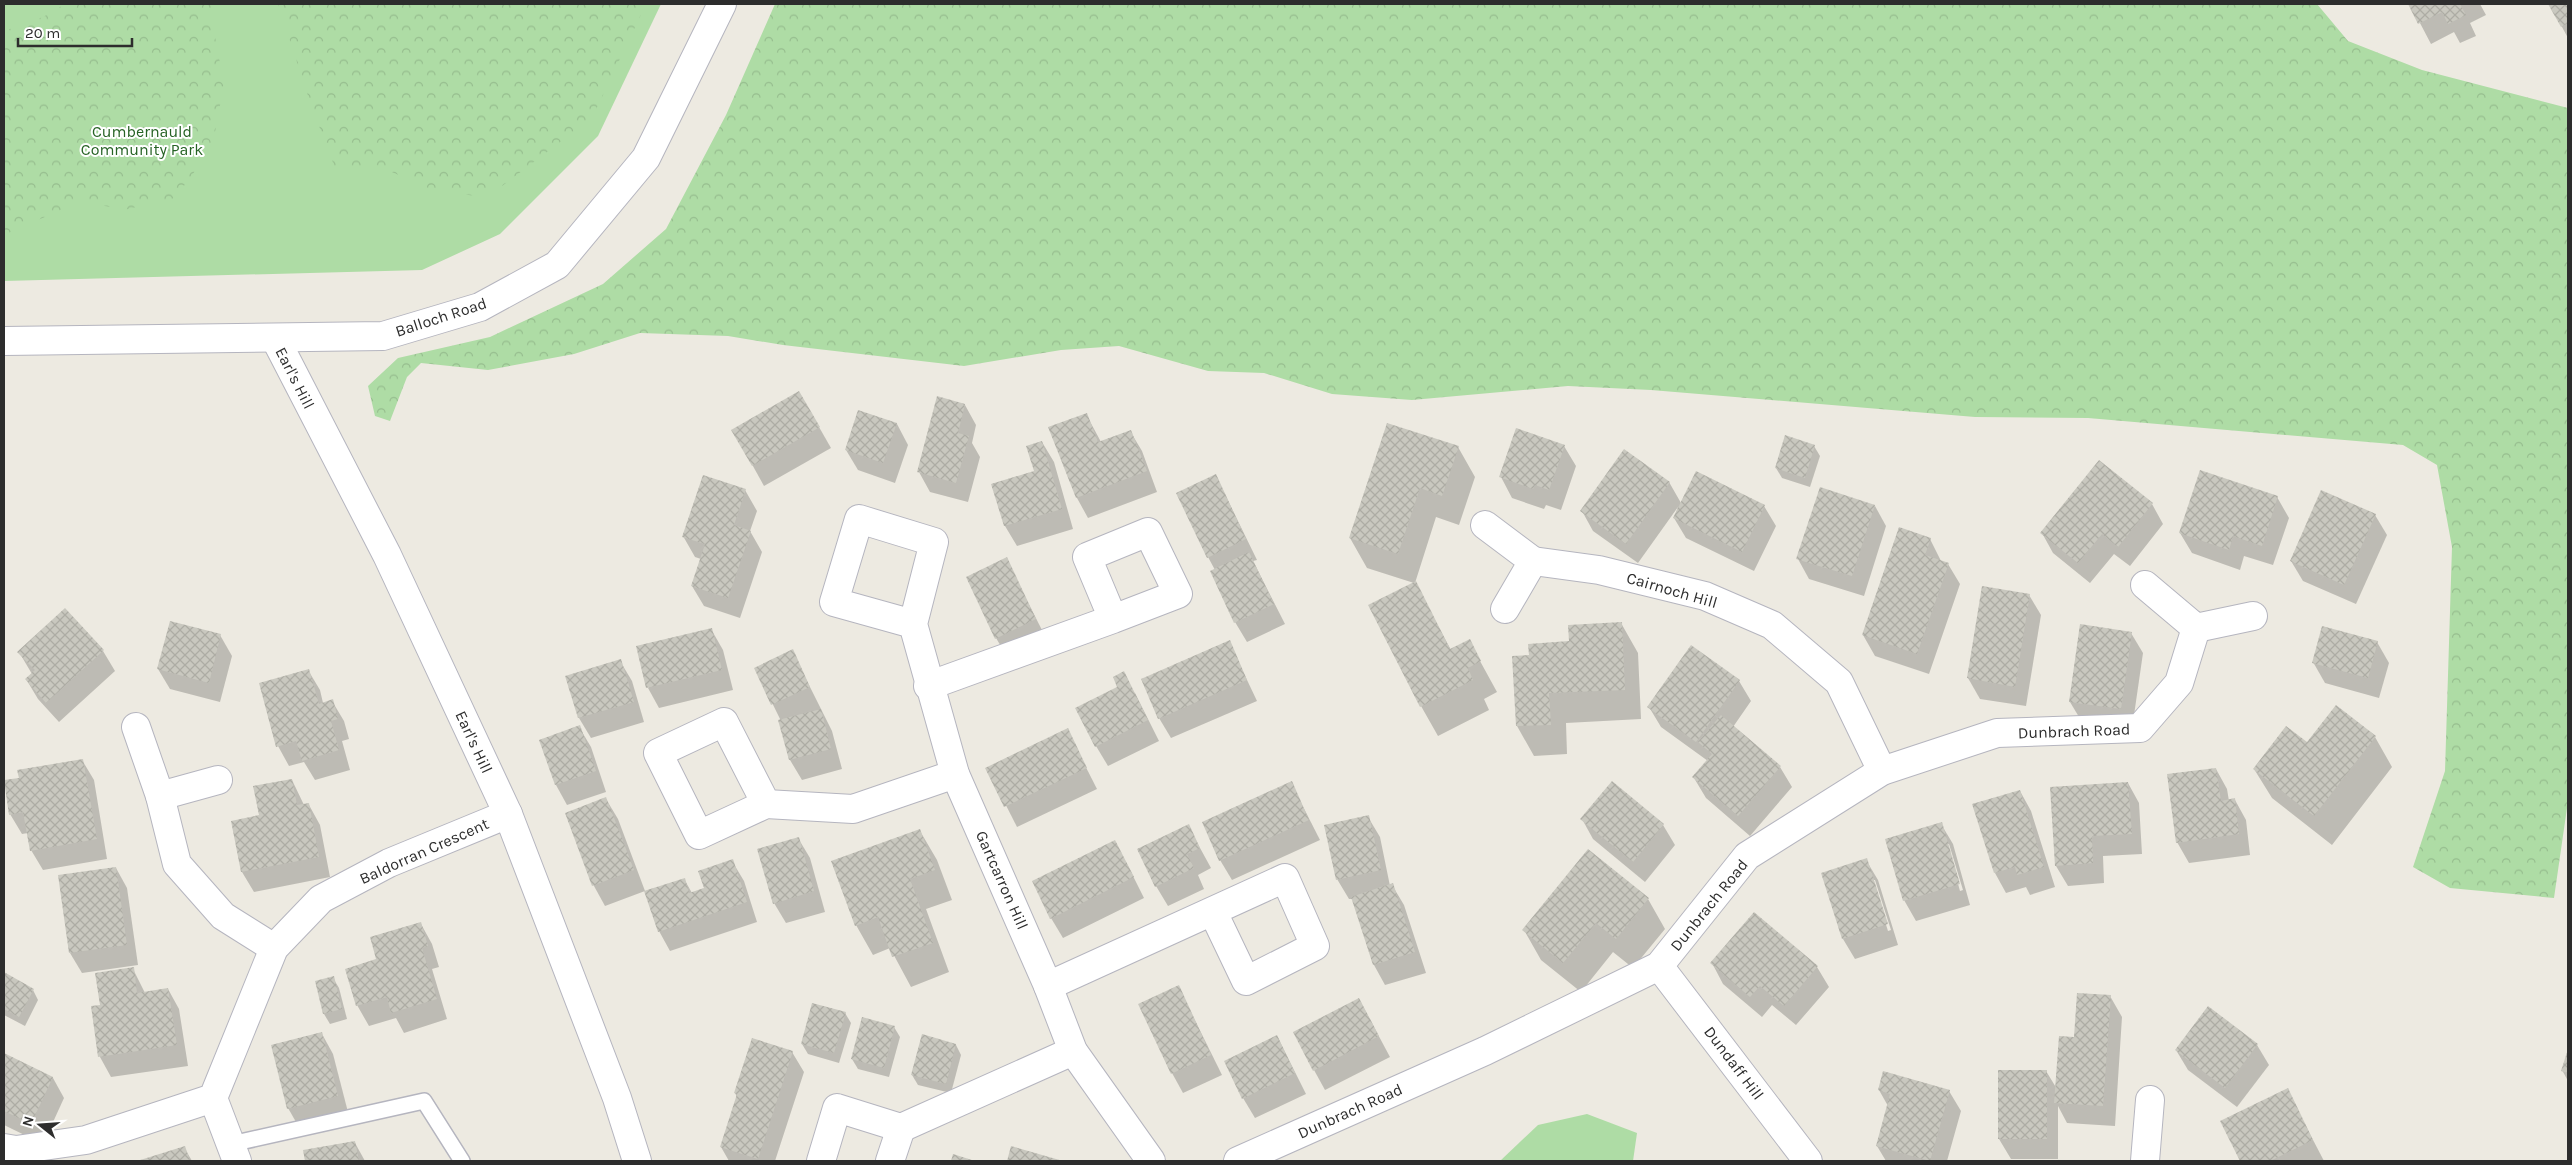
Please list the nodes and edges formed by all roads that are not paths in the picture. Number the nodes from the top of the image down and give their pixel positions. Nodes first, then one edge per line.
1 (722, 4) edge
2 (275, 338) junction
3 (4, 341) edge
4 (1485, 524) dead end
5 (1533, 560) junction
6 (2146, 585) dead end
7 (1505, 609) dead end
8 (2254, 616) dead end
9 (1113, 619) dead end
10 (912, 624) dead end
11 (2196, 628) junction
12 (928, 686) junction
13 (136, 727) dead end
14 (1882, 771) junction
15 (955, 774) junction
16 (218, 780) dead end
17 (160, 796) junction
18 (766, 804) dead end
19 (508, 814) junction
20 (1213, 912) dead end
21 (274, 948) junction
22 (1659, 966) junction
23 (1048, 986) junction
24 (1074, 1051) junction
25 (213, 1098) junction
26 (2150, 1100) dead end
27 (901, 1128) junction
28 (4, 1148) edge
29 (234, 1153) edge
30 (462, 1161) edge
31 (637, 1161) edge
32 (821, 1161) edge
33 (890, 1161) edge
34 (1151, 1161) edge
35 (1238, 1161) edge
36 (1808, 1161) edge
37 (2146, 1161) edge

1 - 2 street, Balloch Road
2 - 3 street, Balloch Road
2 - 19 street, Earl's Hill
4 - 5 street, Cairnoch Hill
5 - 7 street
5 - 14 street, Cairnoch Hill
6 - 11 street
8 - 11 street
9 - 12 street
10 - 12 street, Gartcarron Hill
11 - 14 street, Dunbrach Road
12 - 15 street, Gartcarron Hill
13 - 17 street
14 - 22 street, Dunbrach Road
15 - 18 street
15 - 23 street, Gartcarron Hill
16 - 17 street
17 - 21 street
19 - 21 street, Baldorran Crescent
19 - 31 street, Earl's Hill
20 - 23 street
21 - 25 street, Baldorran Crescent
22 - 35 street, Dunbrach Road
22 - 36 street, Dundaff Hill
23 - 24 street, Gartcarron Hill
24 - 27 street
24 - 34 street, Gartcarron Hill
25 - 28 street
25 - 29 street
26 - 37 street
27 - 32 street
27 - 33 street
29 - 30 lane

